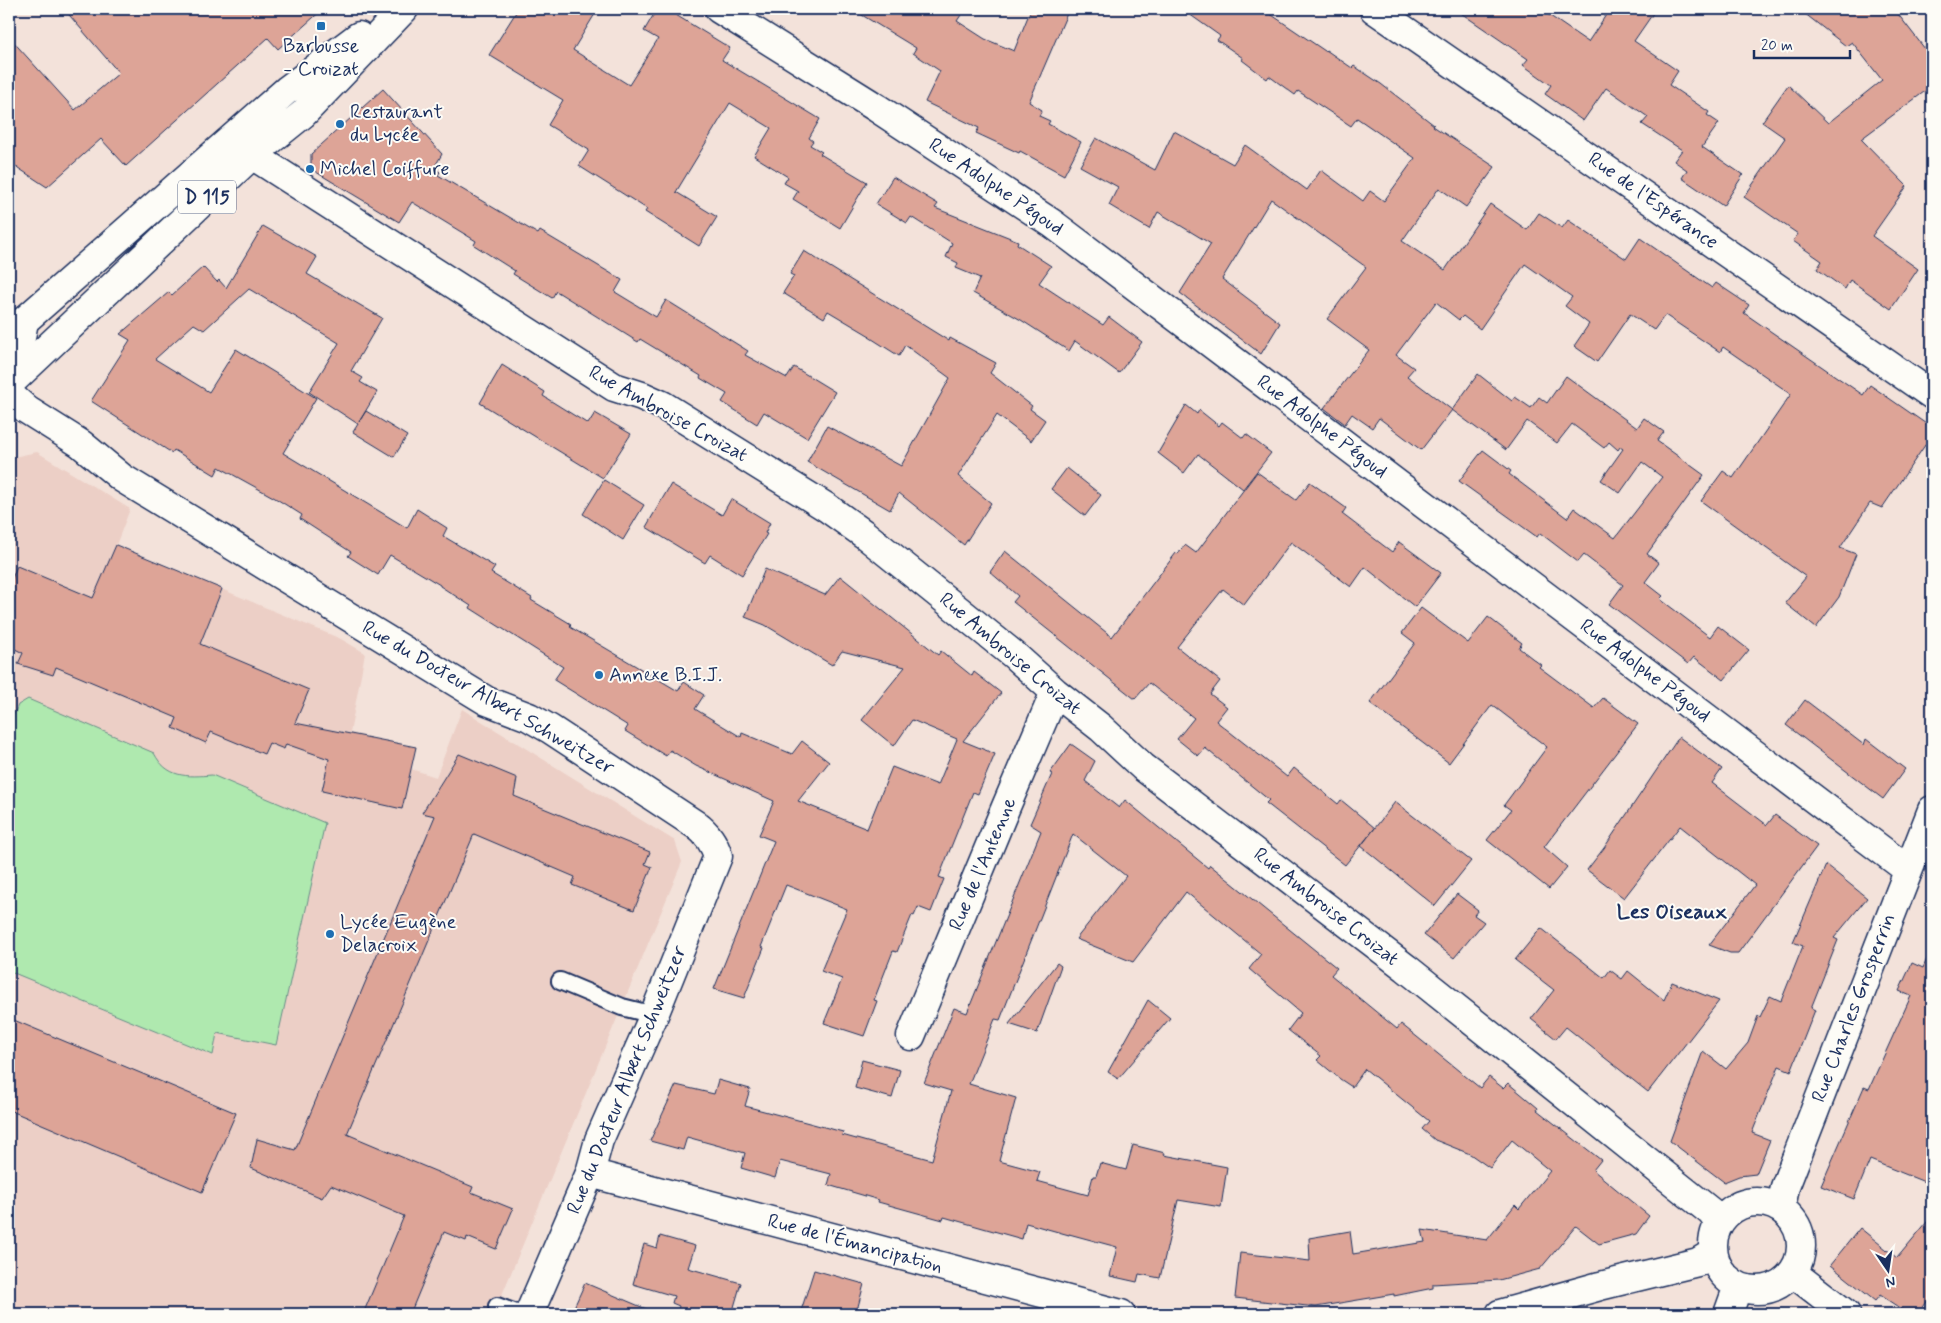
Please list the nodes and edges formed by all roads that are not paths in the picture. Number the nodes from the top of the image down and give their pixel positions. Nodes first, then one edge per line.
1 (396, 9) edge
2 (404, 9) edge
3 (719, 9) edge
4 (1374, 9) edge
5 (245, 144) junction
6 (16, 326) edge
7 (9, 360) edge
8 (9, 384) edge
9 (9, 394) edge
10 (1932, 394) edge
11 (1055, 692) junction
12 (1932, 810) edge
13 (1908, 870) junction
14 (560, 980) dead end
15 (654, 1014) junction
16 (911, 1036) dead end
17 (590, 1173) junction
18 (1781, 1208) junction
19 (1719, 1223) junction
20 (1713, 1253) junction
21 (1793, 1272) junction
22 (1738, 1286) junction
23 (497, 1306) dead end
24 (520, 1314) edge
25 (529, 1314) edge
26 (1121, 1314) edge
27 (1500, 1314) edge
28 (1728, 1314) edge
29 (1846, 1314) edge

1 - 5 street, D 115
2 - 5 street, D 115
3 - 13 street, Rue Adolphe Pégoud
4 - 10 street, Rue de l'Espérance
5 - 6 street, D 115
5 - 8 street, D 115
5 - 11 street, Rue Ambroise Croizat
6 - 7 street
9 - 15 street, Rue du Docteur Albert Schweitzer
11 - 16 street, Rue de l'Antenne
11 - 19 street, Rue Ambroise Croizat
12 - 13 street, Rue Charles Grosperrin
13 - 18 street, Rue Charles Grosperrin
14 - 15 lane
15 - 17 street, Rue du Docteur Albert Schweitzer
17 - 25 street, Rue du Docteur Albert Schweitzer
17 - 26 street, Rue de l'Émancipation
18 - 19 street
18 - 21 street
19 - 20 street
20 - 22 street
20 - 27 street
21 - 22 street
21 - 29 street
22 - 28 street
23 - 24 lane

